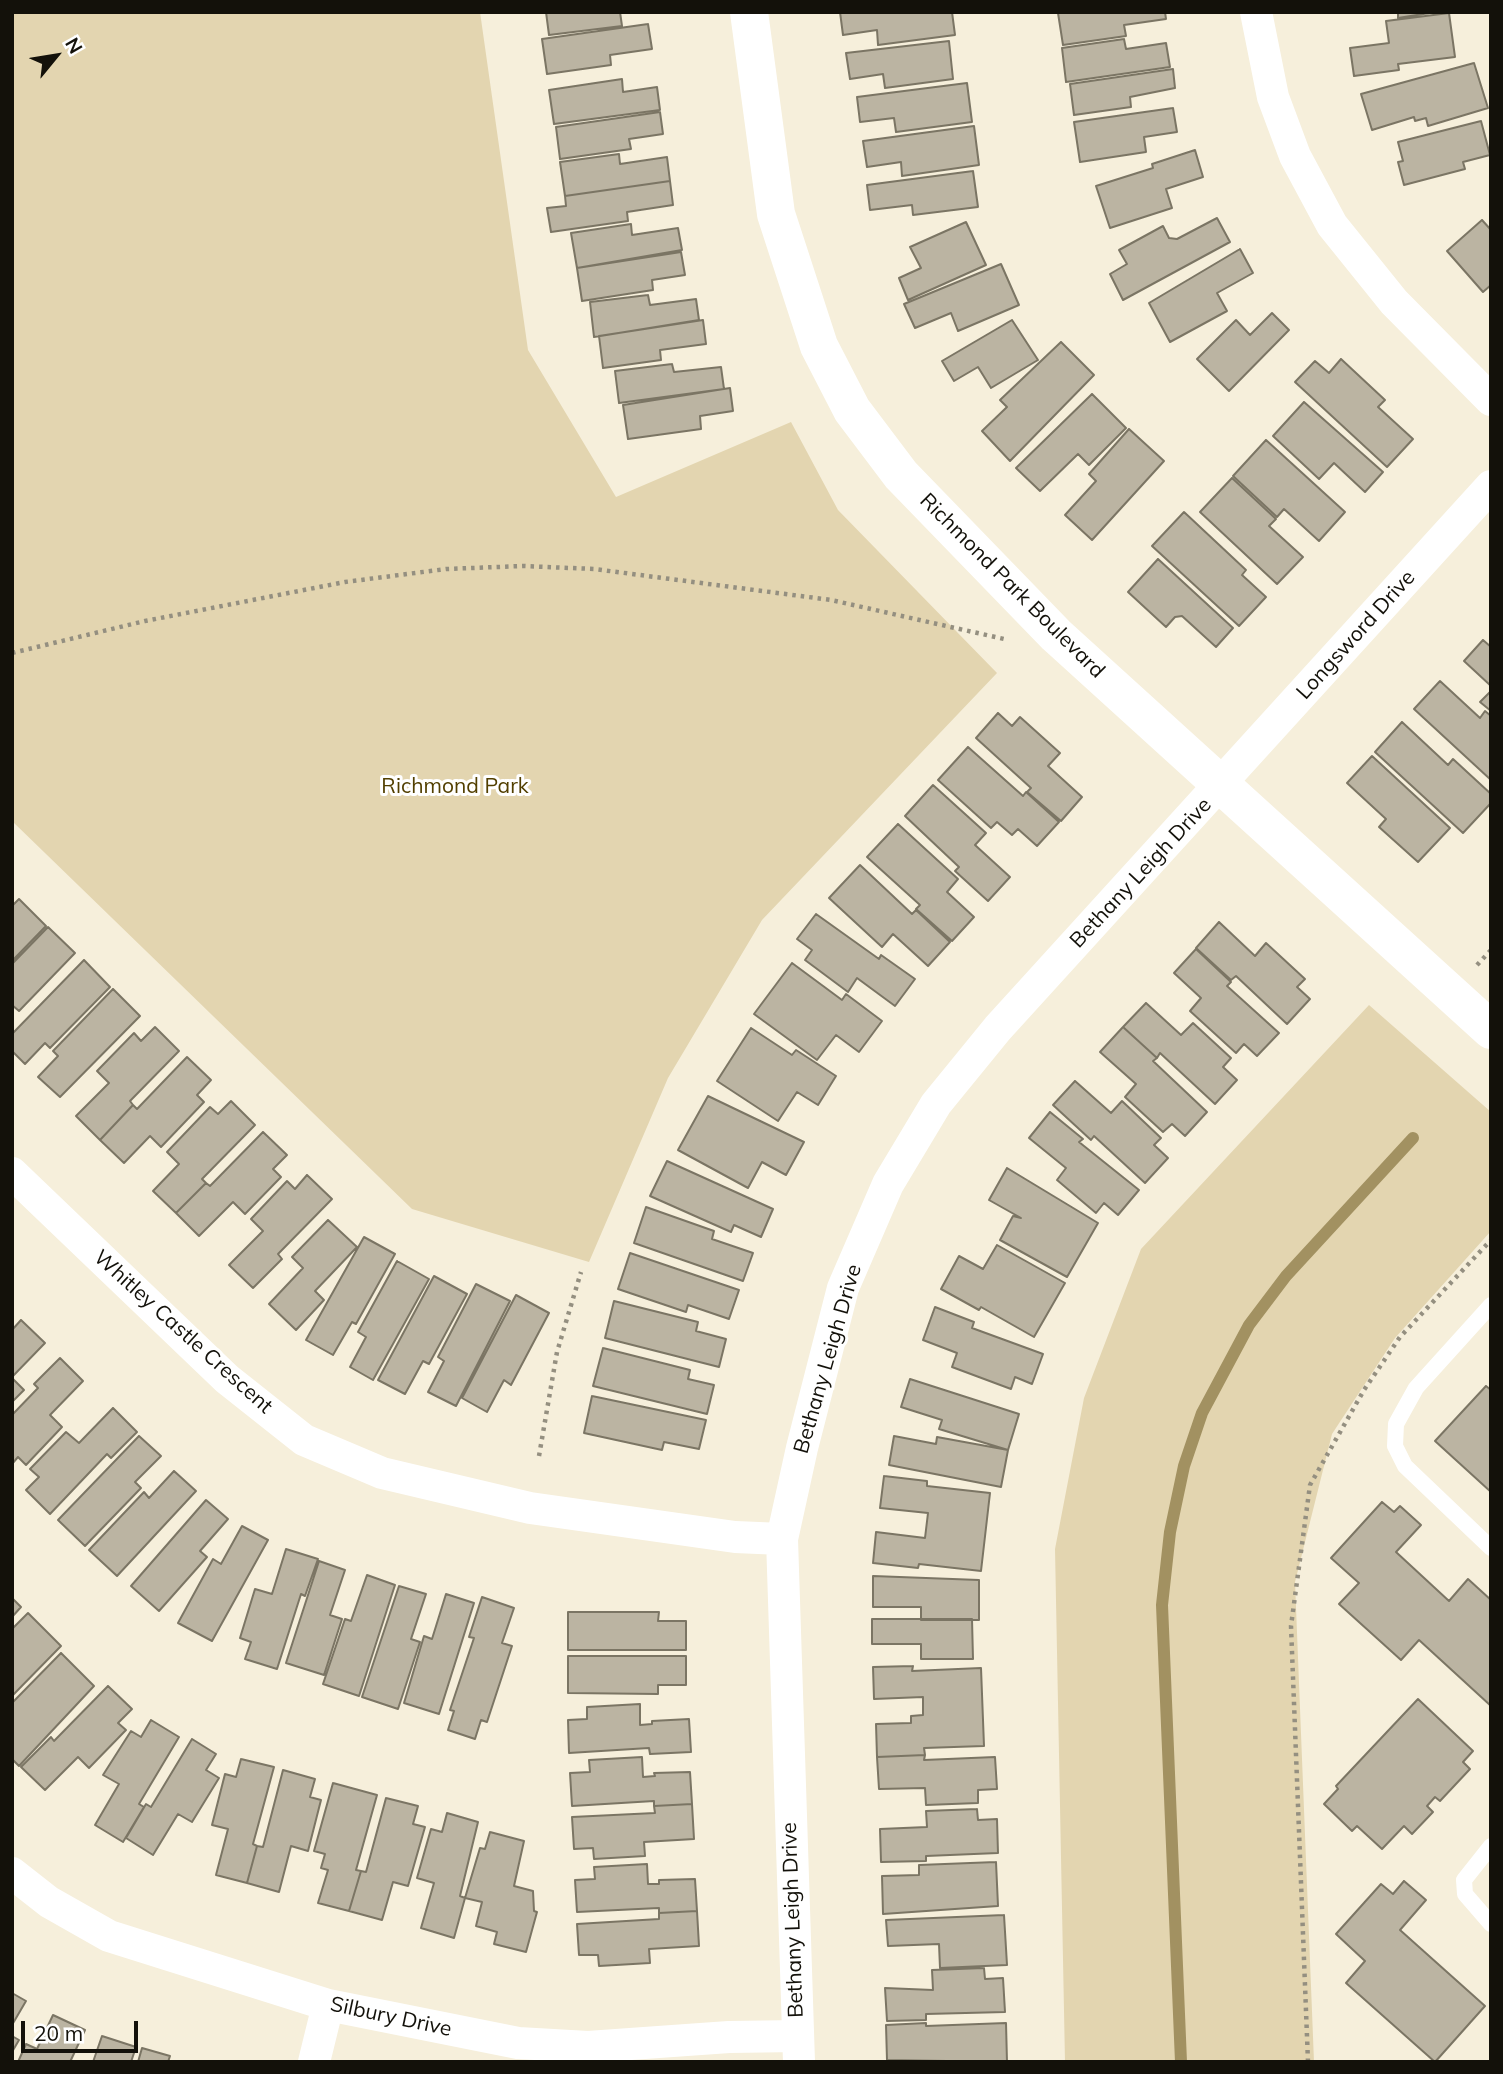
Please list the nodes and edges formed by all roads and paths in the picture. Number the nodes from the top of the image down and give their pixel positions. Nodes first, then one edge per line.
1 (749, 12) edge
2 (1256, 12) edge
3 (1491, 400) edge
4 (1491, 486) edge
5 (1056, 635) junction
6 (12, 653) edge
7 (1223, 784) junction
8 (1491, 1030) edge
9 (12, 1173) edge
10 (1491, 1240) edge
11 (580, 1272) dead end
12 (1491, 1305) edge
13 (539, 1456) dead end
14 (782, 1539) junction
15 (1491, 1548) edge
16 (1491, 1846) edge
17 (12, 1873) edge
18 (1491, 1924) edge
19 (328, 2005) junction
20 (798, 2049) edge
21 (314, 2062) edge
22 (1308, 2062) edge

1 - 5 street, Richmond Park Boulevard
2 - 3 street
4 - 7 street, Longsword Drive
5 - 6 path
5 - 7 street, Richmond Park Boulevard
7 - 8 street, Richmond Park Boulevard
7 - 14 street, Bethany Leigh Drive
9 - 14 street, Whitley Castle Crescent
10 - 22 path
11 - 13 path
12 - 15 lane
14 - 20 street, Bethany Leigh Drive
16 - 18 lane
17 - 19 street, Silbury Drive
19 - 20 street, Silbury Drive
19 - 21 street

